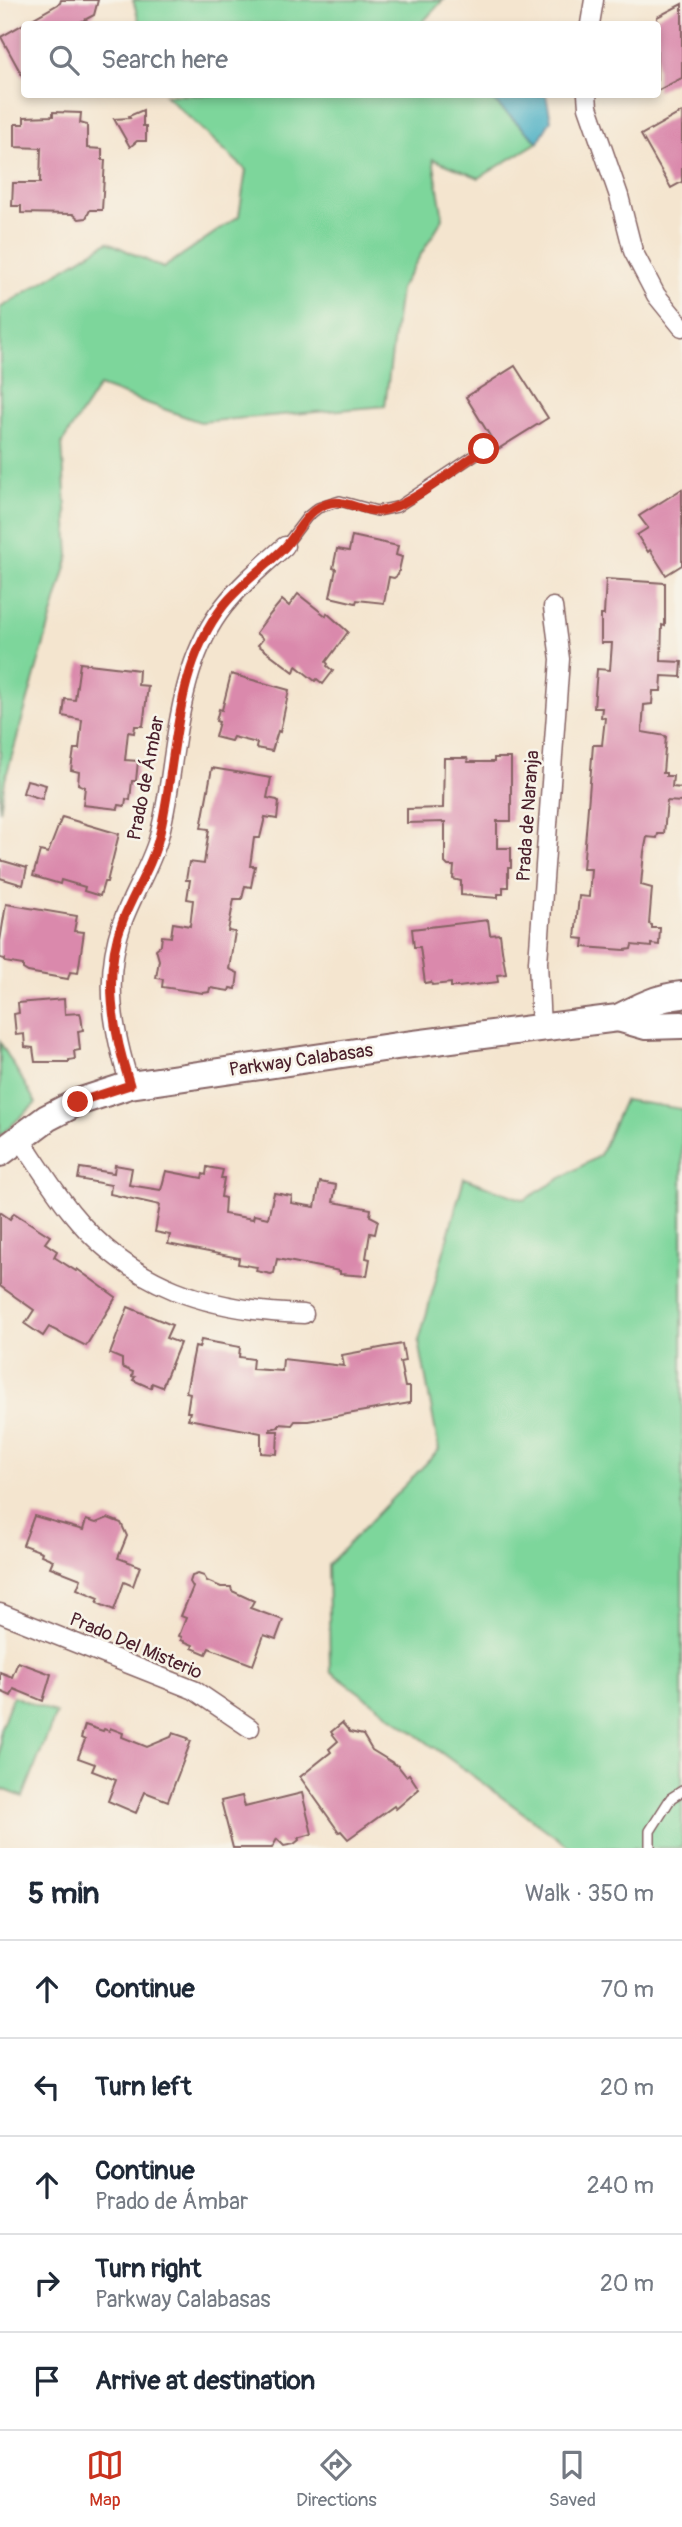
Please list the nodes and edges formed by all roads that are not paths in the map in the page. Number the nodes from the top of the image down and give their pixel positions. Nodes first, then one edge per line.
1 (594, 0) edge
2 (590, 21) edge
3 (587, 98) edge
4 (682, 327) edge
5 (484, 449) dead end
6 (285, 546) joint
7 (553, 607) dead end
8 (682, 995) edge
9 (618, 1018) junction
10 (682, 1025) edge
11 (541, 1029) junction
12 (130, 1085) junction
13 (10, 1145) edge
14 (304, 1314) dead end
15 (0, 1613) edge
16 (250, 1728) dead end
17 (682, 1791) edge
18 (650, 1848) edge

1 - 2 street
3 - 4 street
5 - 6 lane
6 - 12 street, Prado de Ámbar
7 - 11 street, Prada de Naranja
8 - 9 street, Parkway Calabasas
9 - 10 street, Parkway Calabasas
9 - 11 street, Parkway Calabasas
11 - 12 street, Parkway Calabasas
12 - 13 street, Parkway Calabasas
13 - 14 street
15 - 16 street, Prado Del Misterio
17 - 18 lane

